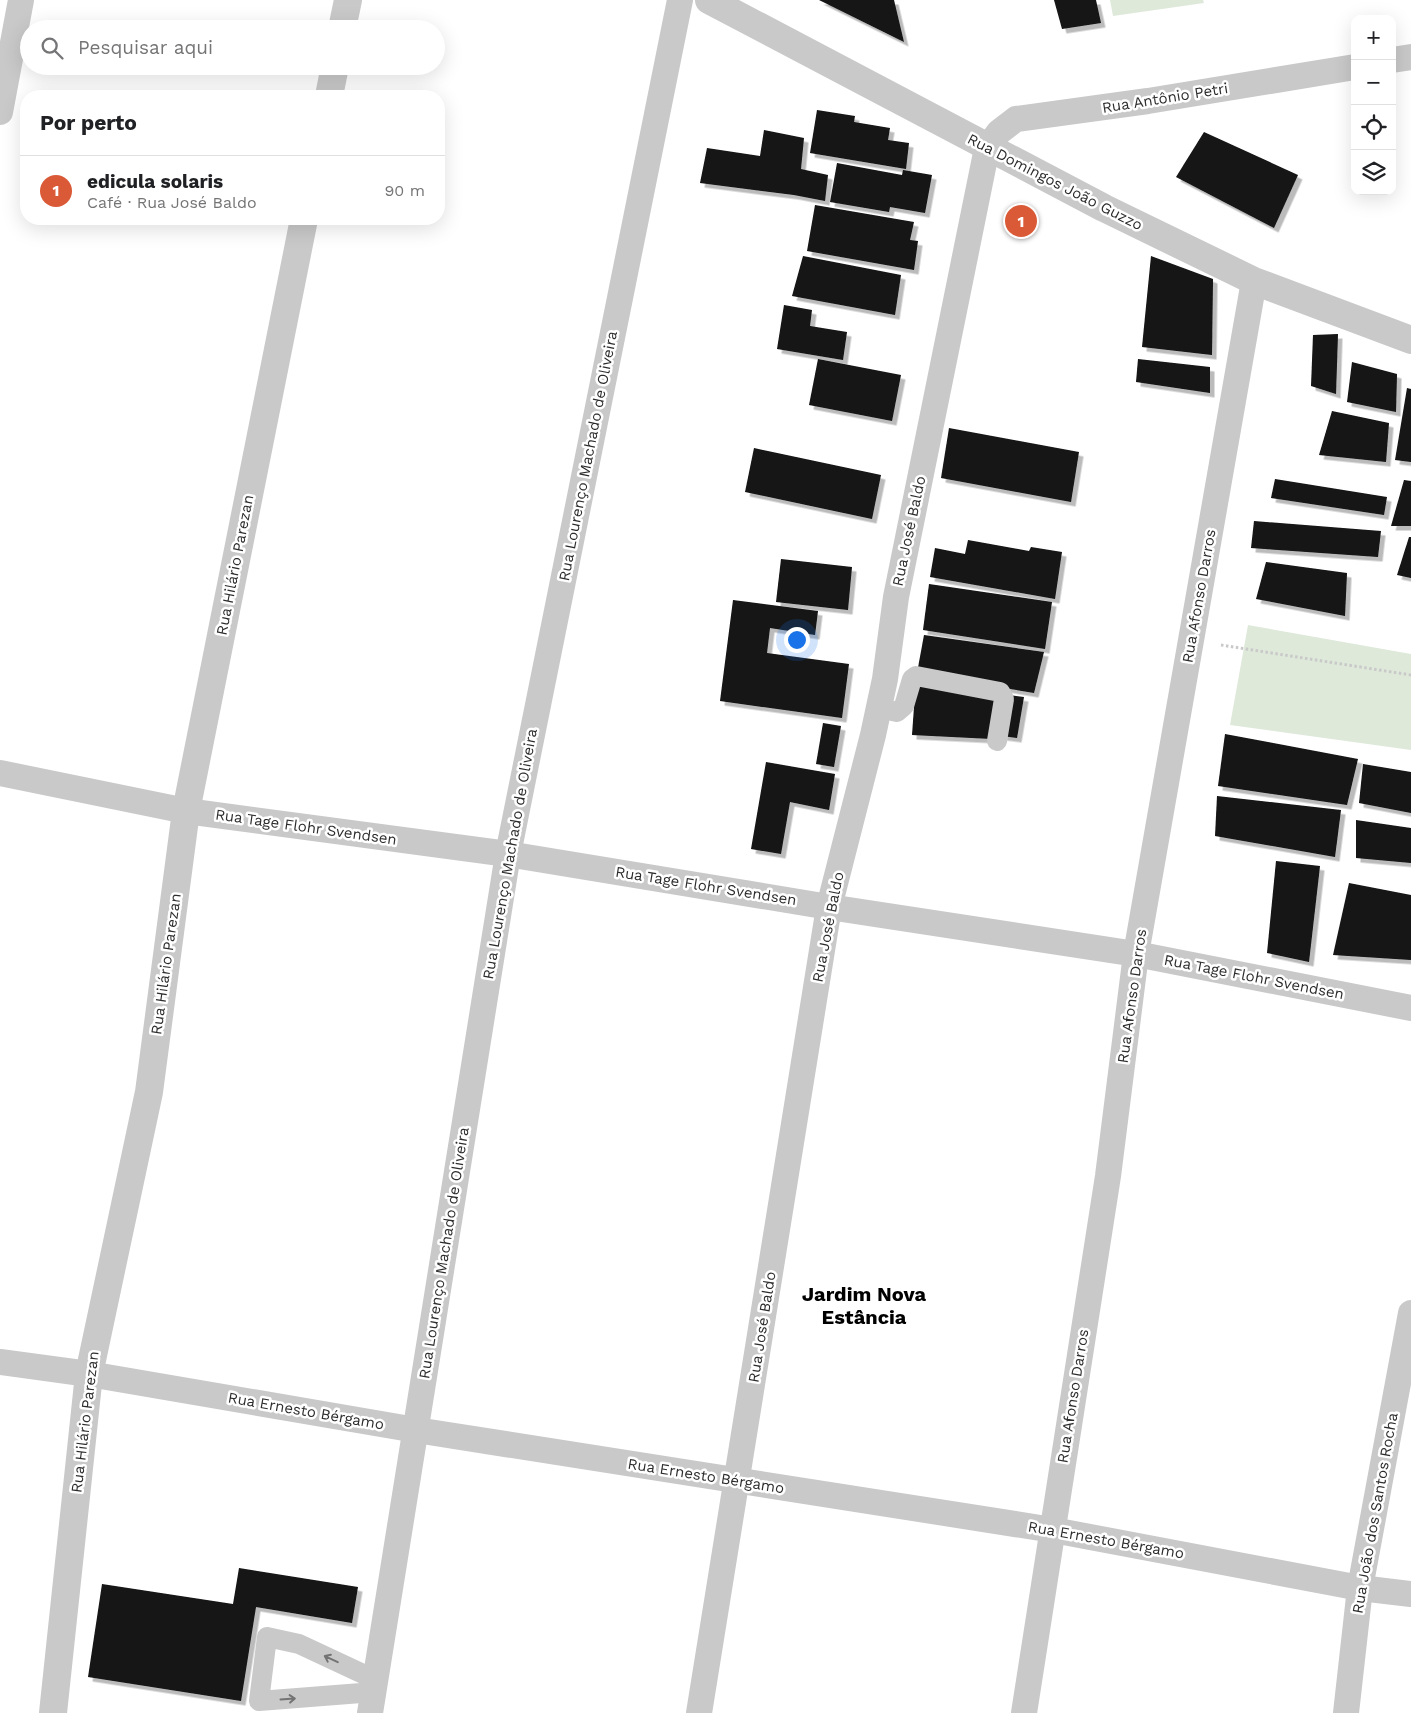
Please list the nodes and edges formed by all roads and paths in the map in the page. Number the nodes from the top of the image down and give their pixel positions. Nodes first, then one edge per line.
1 (21, 0) edge
2 (348, 0) edge
3 (680, 0) edge
4 (709, 0) edge
5 (344, 20) edge
6 (1411, 57) edge
7 (1396, 59) edge
8 (1351, 68) edge
9 (332, 75) edge
10 (329, 90) edge
11 (0, 112) edge
12 (987, 148) junction
13 (303, 225) edge
14 (1254, 281) junction
15 (1411, 340) edge
16 (1191, 640) junction
17 (1411, 675) edge
18 (878, 708) junction
19 (997, 742) dead end
20 (0, 773) edge
21 (186, 811) junction
22 (508, 854) junction
23 (830, 907) junction
24 (1136, 954) junction
25 (1411, 1008) edge
26 (1411, 1313) edge
27 (0, 1362) edge
28 (89, 1374) junction
29 (416, 1430) junction
30 (738, 1481) junction
31 (1053, 1530) junction
32 (1360, 1588) junction
33 (1411, 1594) edge
34 (373, 1695) edge
35 (52, 1713) edge
36 (699, 1713) edge
37 (1024, 1713) edge
38 (1346, 1713) edge

1 - 11 street
2 - 5 street
3 - 22 street, Rua Lourenço Machado de Oliveira
4 - 12 street, Rua Domingos João Guzzo
6 - 7 street
8 - 12 street, Rua Antônio Petri
9 - 10 street
12 - 14 street, Rua Domingos João Guzzo
12 - 18 street, Rua José Baldo
13 - 21 street, Rua Hilário Parezan
14 - 15 street, Rua Domingos João Guzzo
14 - 16 street, Rua Afonso Darros
16 - 17 path
16 - 24 street, Rua Afonso Darros
18 - 19 street
18 - 23 street, Rua José Baldo
20 - 21 street, Rua Tage Flohr Svendsen
21 - 22 street, Rua Tage Flohr Svendsen
21 - 28 street, Rua Hilário Parezan
22 - 23 street, Rua Tage Flohr Svendsen
22 - 29 street, Rua Lourenço Machado de Oliveira
23 - 24 street, Rua Tage Flohr Svendsen
23 - 30 street, Rua José Baldo
24 - 25 street, Rua Tage Flohr Svendsen
24 - 31 street, Rua Afonso Darros
26 - 32 street, Rua João dos Santos Rocha
27 - 28 street, Rua Ernesto Bérgamo
28 - 29 street, Rua Ernesto Bérgamo
28 - 35 street, Rua Hilário Parezan
29 - 30 street, Rua Ernesto Bérgamo
29 - 34 street, Rua Lourenço Machado de Oliveira
30 - 31 street, Rua Ernesto Bérgamo
30 - 36 street, Rua José Baldo
31 - 32 street, Rua Ernesto Bérgamo
31 - 37 street, Rua Afonso Darros
32 - 33 street, Rua Ernesto Bérgamo
32 - 38 street, Rua João dos Santos Rocha
34 -> 34 street

